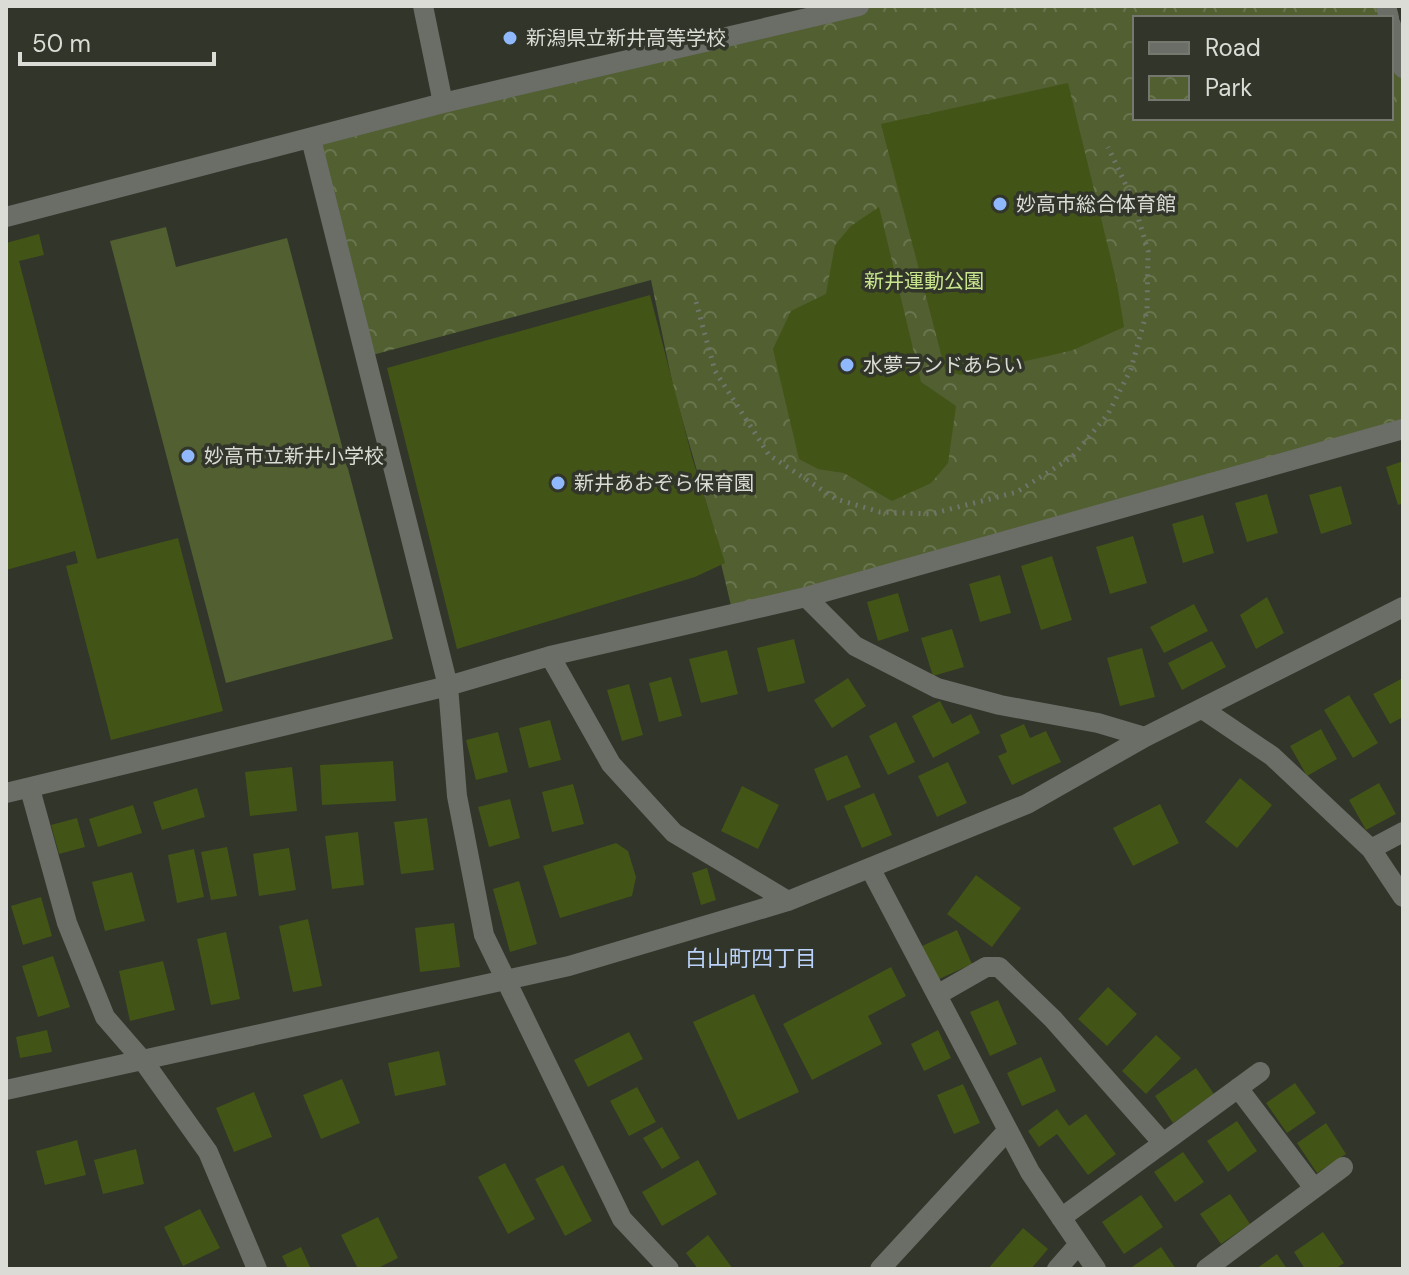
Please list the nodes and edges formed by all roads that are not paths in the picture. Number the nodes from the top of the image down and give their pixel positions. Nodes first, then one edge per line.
1 (423, 6) edge
2 (859, 6) edge
3 (1393, 32) edge
4 (1403, 68) edge
5 (443, 103) junction
6 (311, 139) junction
7 (6, 217) edge
8 (1403, 429) edge
9 (806, 597) junction
10 (1403, 607) edge
11 (550, 656) junction
12 (448, 686) junction
13 (1204, 710) junction
14 (1145, 737) junction
15 (30, 789) junction
16 (6, 793) edge
17 (1403, 832) edge
18 (1371, 849) junction
19 (870, 868) junction
20 (1403, 897) edge
21 (788, 901) junction
22 (504, 981) junction
23 (937, 995) junction
24 (144, 1062) junction
25 (1260, 1072) dead end
26 (1238, 1088) junction
27 (6, 1090) edge
28 (1008, 1130) junction
29 (1163, 1143) junction
30 (1343, 1167) dead end
31 (1314, 1188) junction
32 (1061, 1218) junction
33 (1079, 1244) junction
34 (257, 1269) edge
35 (669, 1269) edge
36 (880, 1269) edge
37 (1057, 1269) edge
38 (1096, 1269) edge
39 (1206, 1269) edge

1 - 5 street
2 - 5 street
3 - 4 street
5 - 6 street
6 - 7 street
6 - 12 street
8 - 9 street
9 - 11 street
9 - 14 street
10 - 13 street
11 - 12 street
11 - 21 street
12 - 15 street
12 - 22 street
13 - 14 street
13 - 18 street
14 - 19 street
15 - 16 street
15 - 24 street
17 - 18 street
18 - 20 street
19 - 21 street
19 - 23 street
21 - 22 street
22 - 24 street
22 - 35 street
23 - 28 street
23 - 29 street
24 - 27 street
24 - 34 street
25 - 26 street
26 - 29 street
26 - 31 street
28 - 32 street
28 - 36 street
29 - 32 street
30 - 31 street
31 - 39 street
32 - 33 street
33 - 37 street
33 - 38 street

